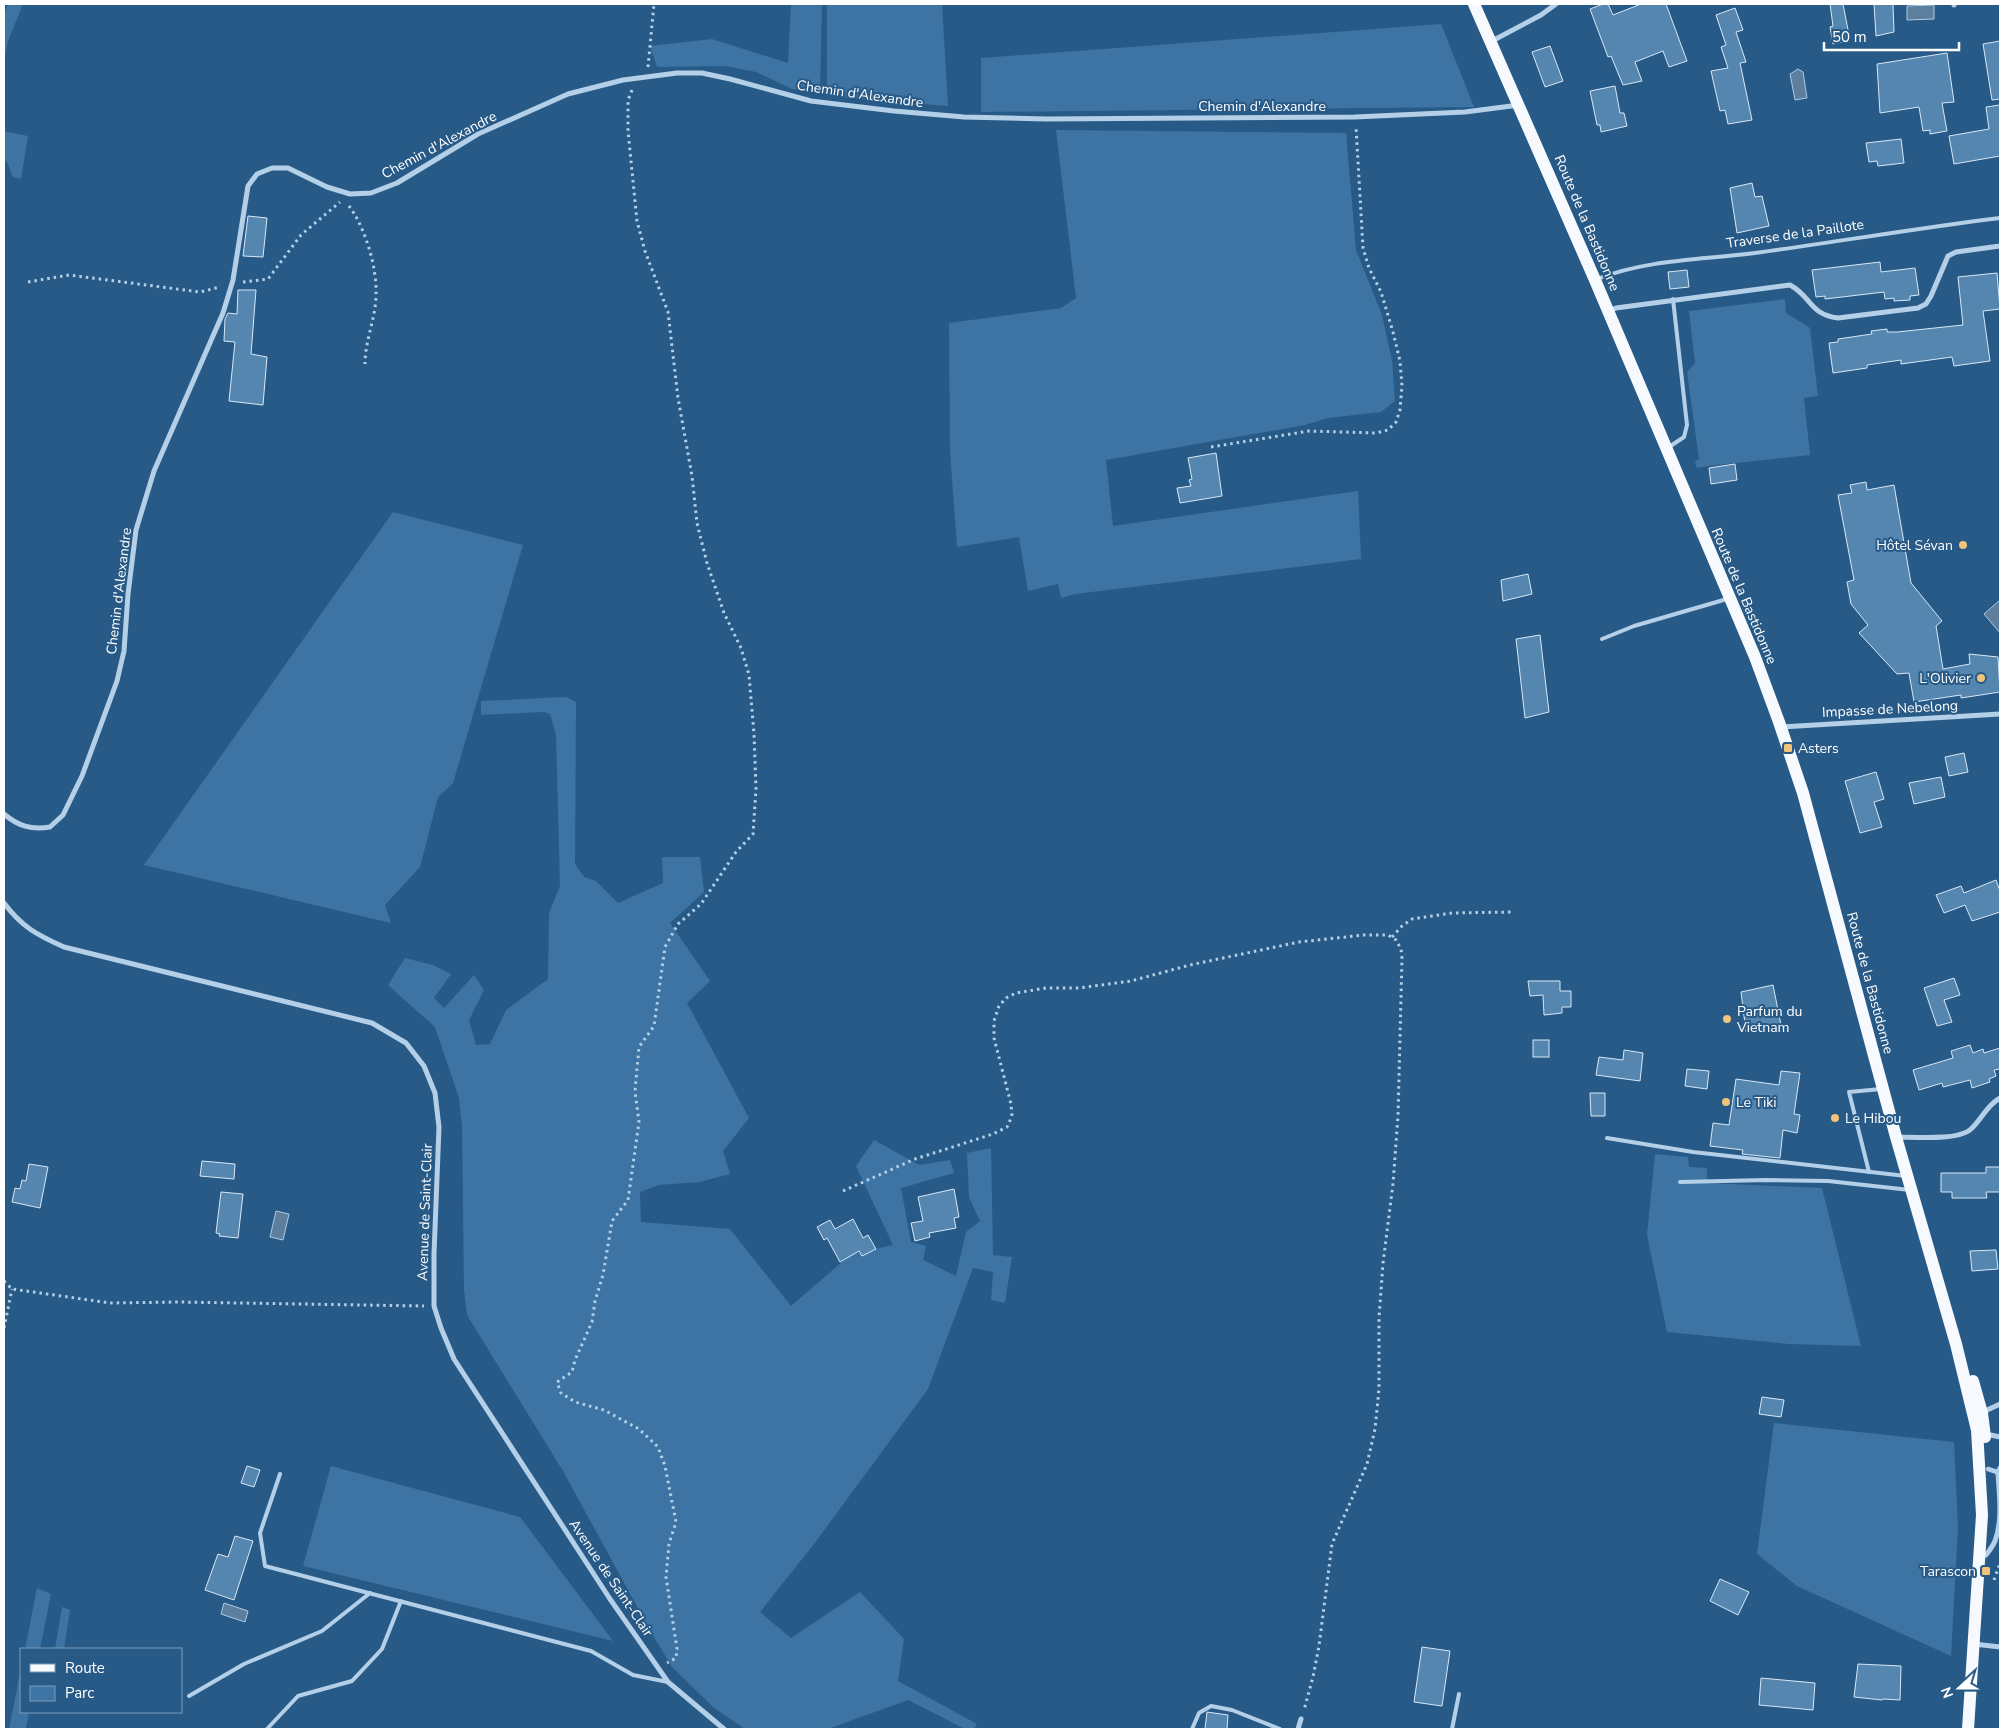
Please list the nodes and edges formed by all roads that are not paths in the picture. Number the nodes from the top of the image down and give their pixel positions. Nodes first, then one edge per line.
1 (1474, 4) edge
2 (1556, 4) edge
3 (1492, 41) junction
4 (1519, 104) junction
5 (2000, 218) edge
6 (2000, 246) edge
7 (1595, 280) junction
8 (1673, 299) junction
9 (1609, 311) junction
10 (1665, 449) junction
11 (1730, 599) junction
12 (1602, 639) dead end
13 (2000, 714) edge
14 (1781, 727) junction
15 (4, 814) edge
16 (4, 902) edge
17 (1883, 1089) junction
18 (2000, 1098) edge
19 (1896, 1137) junction
20 (1607, 1138) dead end
21 (1869, 1172) junction
22 (1908, 1176) junction
23 (1680, 1182) dead end
24 (1912, 1190) junction
25 (1921, 1224) junction
26 (2000, 1404) edge
27 (1980, 1424) junction
28 (2000, 1437) edge
29 (1997, 1471) edge
30 (280, 1474) dead end
31 (370, 1593) junction
32 (400, 1601) junction
33 (1976, 1618) junction
34 (1973, 1644) junction
35 (2000, 1647) edge
36 (668, 1682) junction
37 (1460, 1694) dead end
38 (189, 1696) dead end
39 (1301, 1719) road end
40 (267, 1729) edge
41 (724, 1729) edge
42 (1192, 1729) edge
43 (1280, 1729) edge
44 (1298, 1729) edge
45 (1452, 1729) edge
46 (1968, 1729) edge

1 - 3 main road, Route de la Bastidonne
2 - 3 street
3 - 4 main road, Route de la Bastidonne
4 - 7 main road, Route de la Bastidonne
4 - 15 street, Chemin d'Alexandre
5 - 7 lane, Traverse de la Paillote
6 - 8 street
7 - 9 main road, Route de la Bastidonne
8 - 9 street
8 - 10 lane
9 - 10 main road, Route de la Bastidonne
10 - 11 main road, Route de la Bastidonne
11 - 12 lane
11 - 14 main road, Route de la Bastidonne
13 - 14 street, Impasse de Nebelong
14 - 17 main road, Route de la Bastidonne
16 - 36 street, Avenue de Saint-Clair
17 - 19 main road, Route de la Bastidonne
17 - 21 lane
18 - 19 street
19 - 22 main road, Route de la Bastidonne
20 - 21 lane
21 - 22 lane
22 - 24 main road, Route de la Bastidonne
23 - 24 lane
24 - 25 main road, Route de la Bastidonne
25 - 27 main road, Route de la Bastidonne
25 - 27 main road, Route de la Bastidonne
26 - 27 street
27 - 28 street
27 - 29 main road, Route de la Bastidonne
27 - 33 main road, Route de la Bastidonne
29 - 33 main road, Route de la Bastidonne
30 - 31 lane
31 - 32 lane
31 - 38 lane
32 - 36 lane
32 - 40 lane
33 - 34 main road, Route de la Bastidonne
34 - 35 street
34 - 46 main road, Route de la Bastidonne
36 - 41 street, Avenue de Saint-Clair
37 - 45 lane
39 - 44 street
42 - 43 lane

